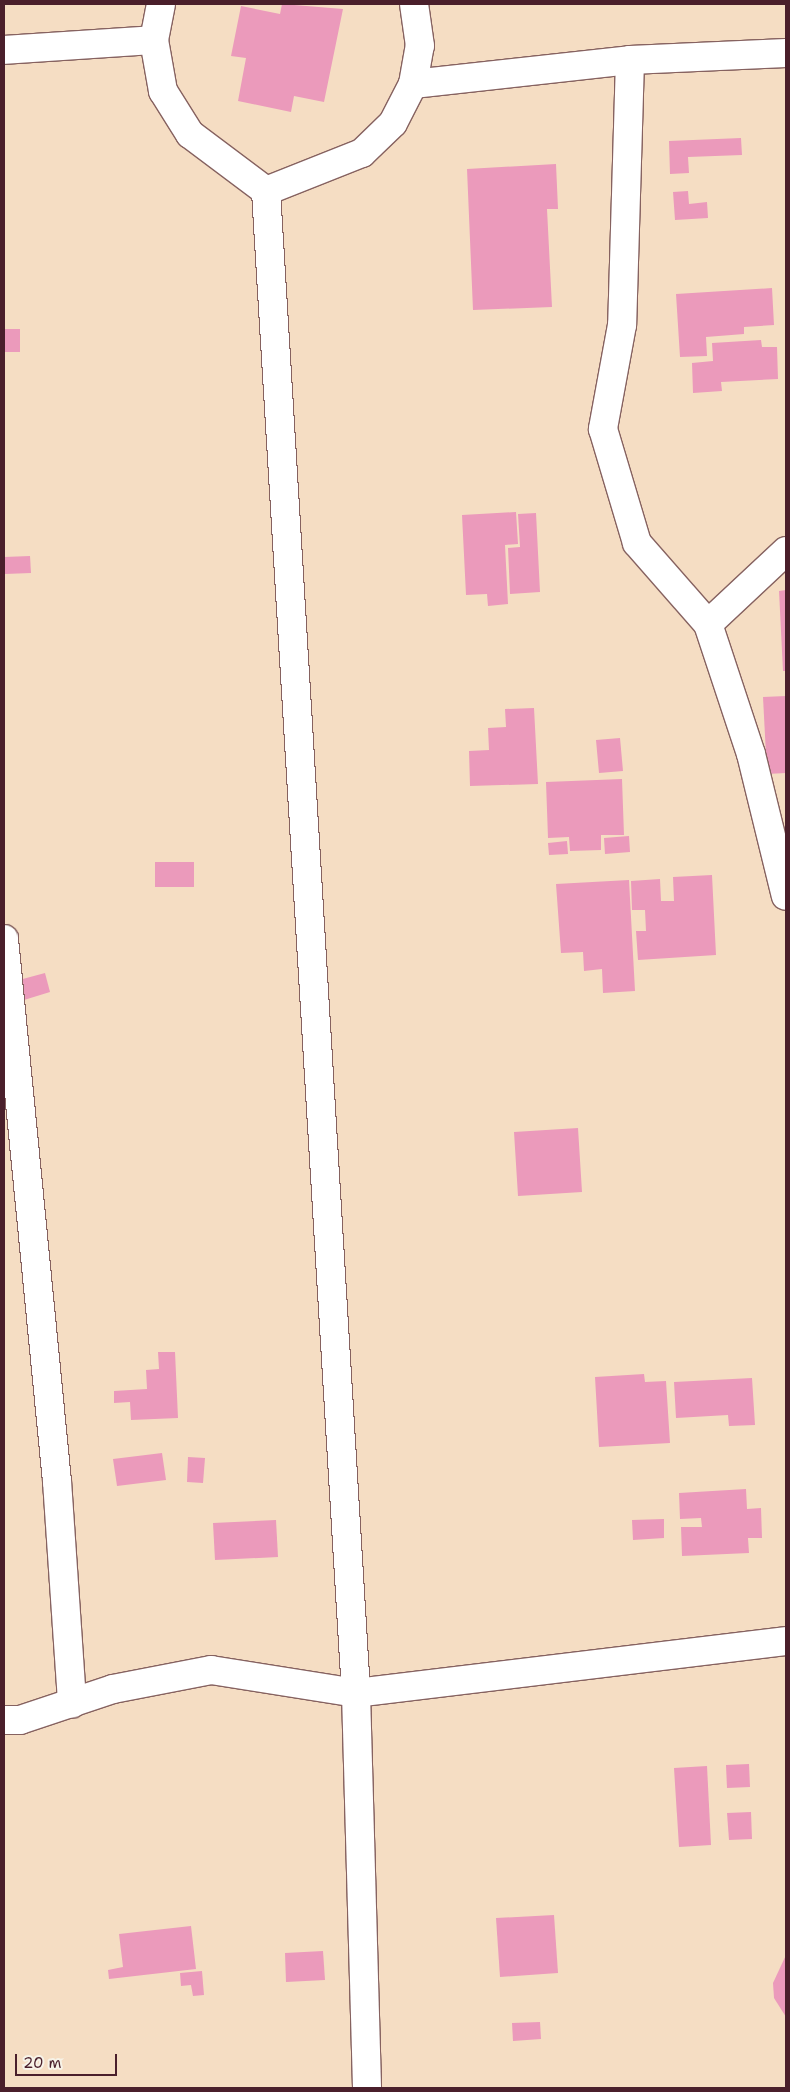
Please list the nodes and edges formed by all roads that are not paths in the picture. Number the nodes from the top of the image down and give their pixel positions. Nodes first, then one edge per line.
1 (161, 4) edge
2 (414, 4) edge
3 (154, 40) junction
4 (4, 50) edge
5 (786, 53) edge
6 (630, 60) junction
7 (414, 84) junction
8 (266, 191) junction
9 (786, 551) edge
10 (708, 624) junction
11 (786, 896) edge
12 (4, 939) edge
13 (786, 1641) edge
14 (356, 1693) junction
15 (72, 1703) junction
16 (4, 1720) edge
17 (367, 2088) edge

1 - 3 street
2 - 7 street
3 - 4 street
3 - 8 street
5 - 6 street
6 - 7 street
6 - 10 street
7 - 8 street
8 - 14 street
9 - 10 street
10 - 11 street
12 - 15 street
13 - 14 street
14 - 15 street
14 - 17 street
15 - 16 street

